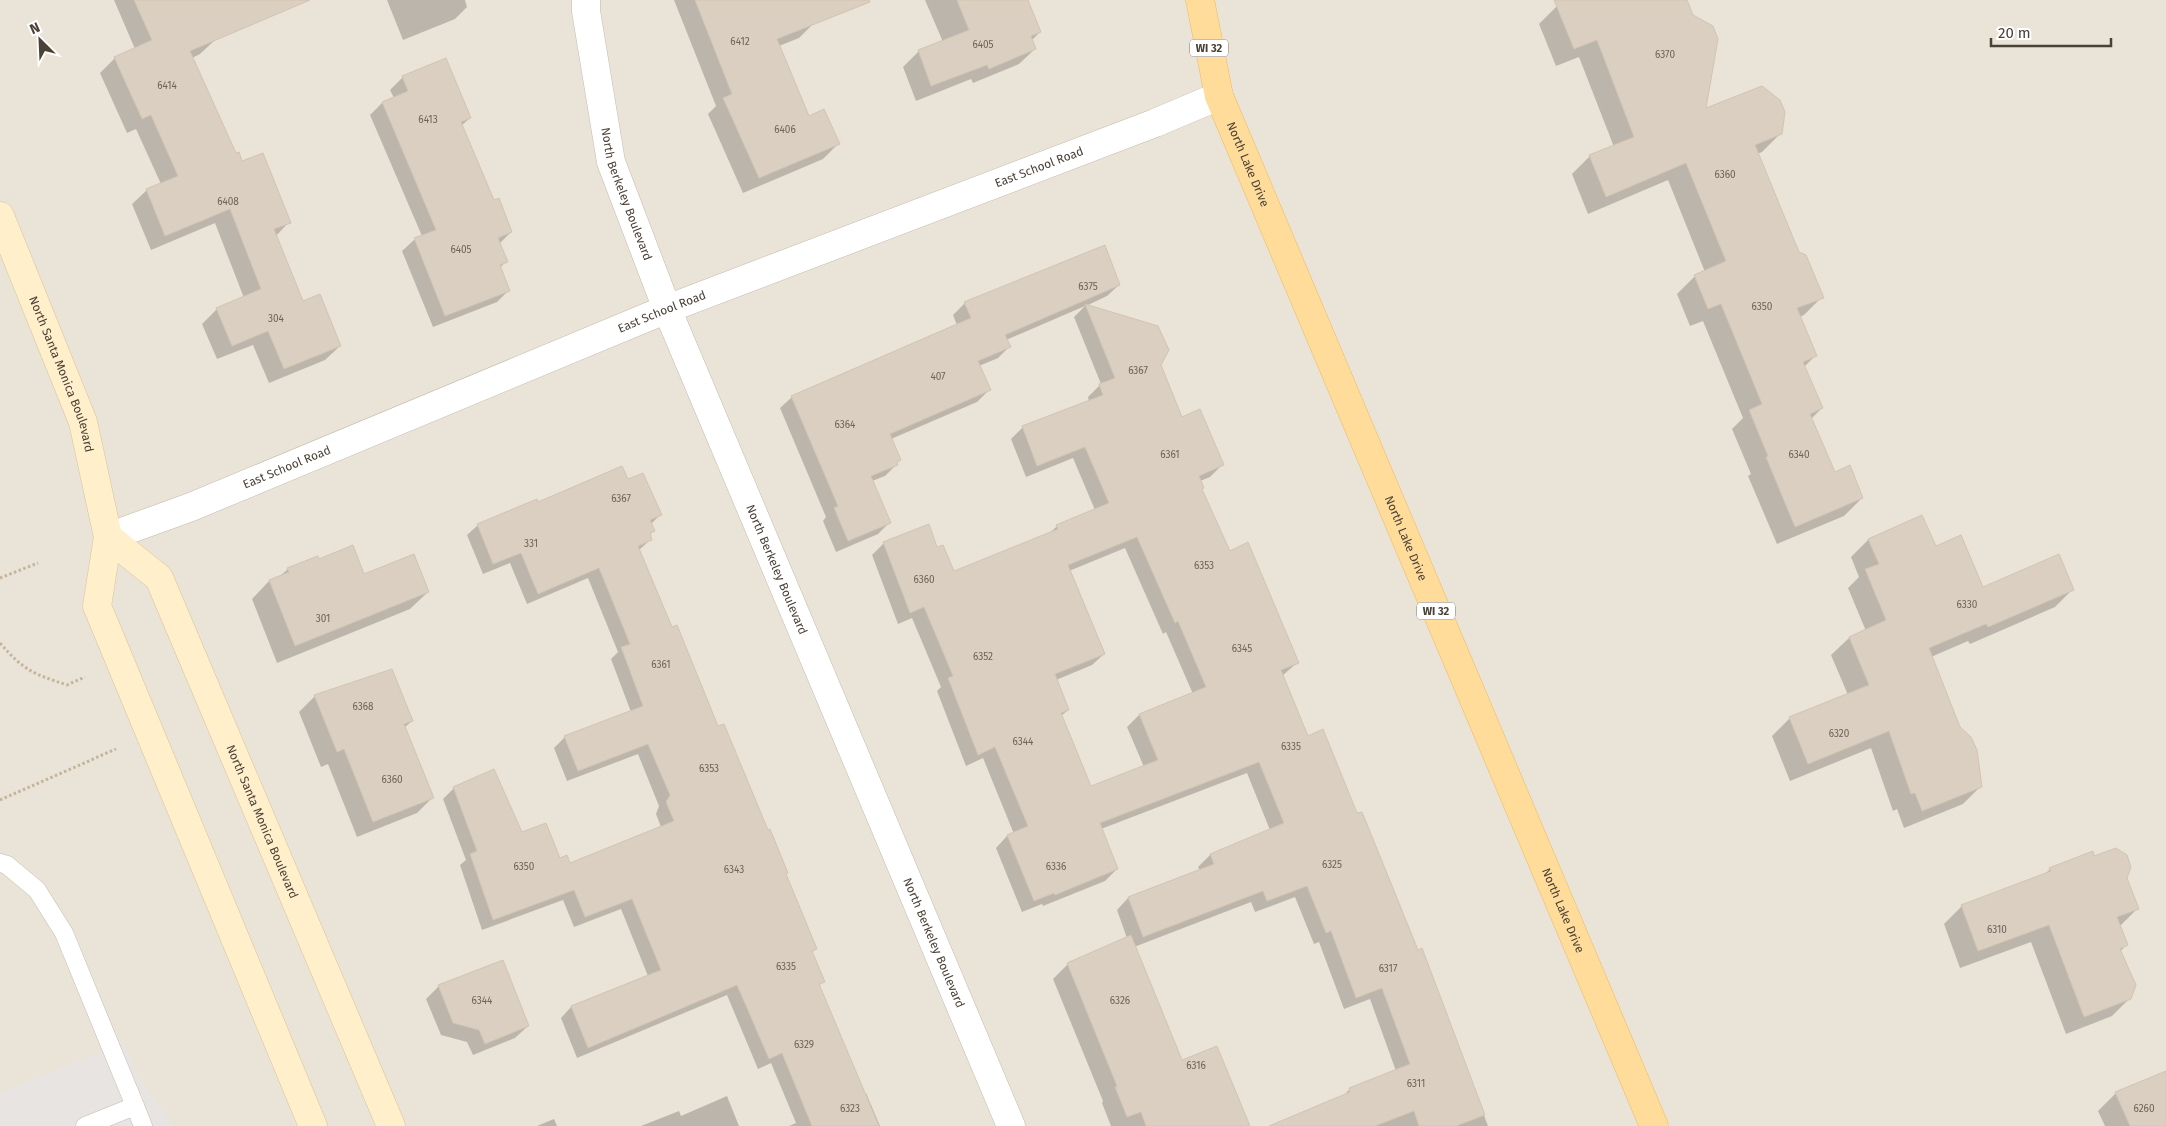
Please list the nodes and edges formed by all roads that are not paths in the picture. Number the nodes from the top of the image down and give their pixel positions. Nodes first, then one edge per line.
1 (586, 0) edge
2 (1200, 0) edge
3 (1219, 96) junction
4 (0, 216) edge
5 (667, 309) junction
6 (108, 537) junction
7 (0, 863) edge
8 (135, 1106) junction
9 (85, 1126) edge
10 (143, 1126) edge
11 (313, 1126) edge
12 (391, 1126) edge
13 (1011, 1126) edge
14 (1654, 1126) edge

1 - 5 street, North Berkeley Boulevard
2 - 3 main road, North Lake Drive / WI 32
3 - 5 street, East School Road
3 - 14 main road, North Lake Drive / WI 32
4 - 6 street, North Santa Monica Boulevard
5 - 6 street, East School Road
5 - 13 street, North Berkeley Boulevard
6 - 11 street, North Santa Monica Boulevard
6 - 12 street, North Santa Monica Boulevard
7 - 8 lane
8 - 9 lane
8 - 10 lane

